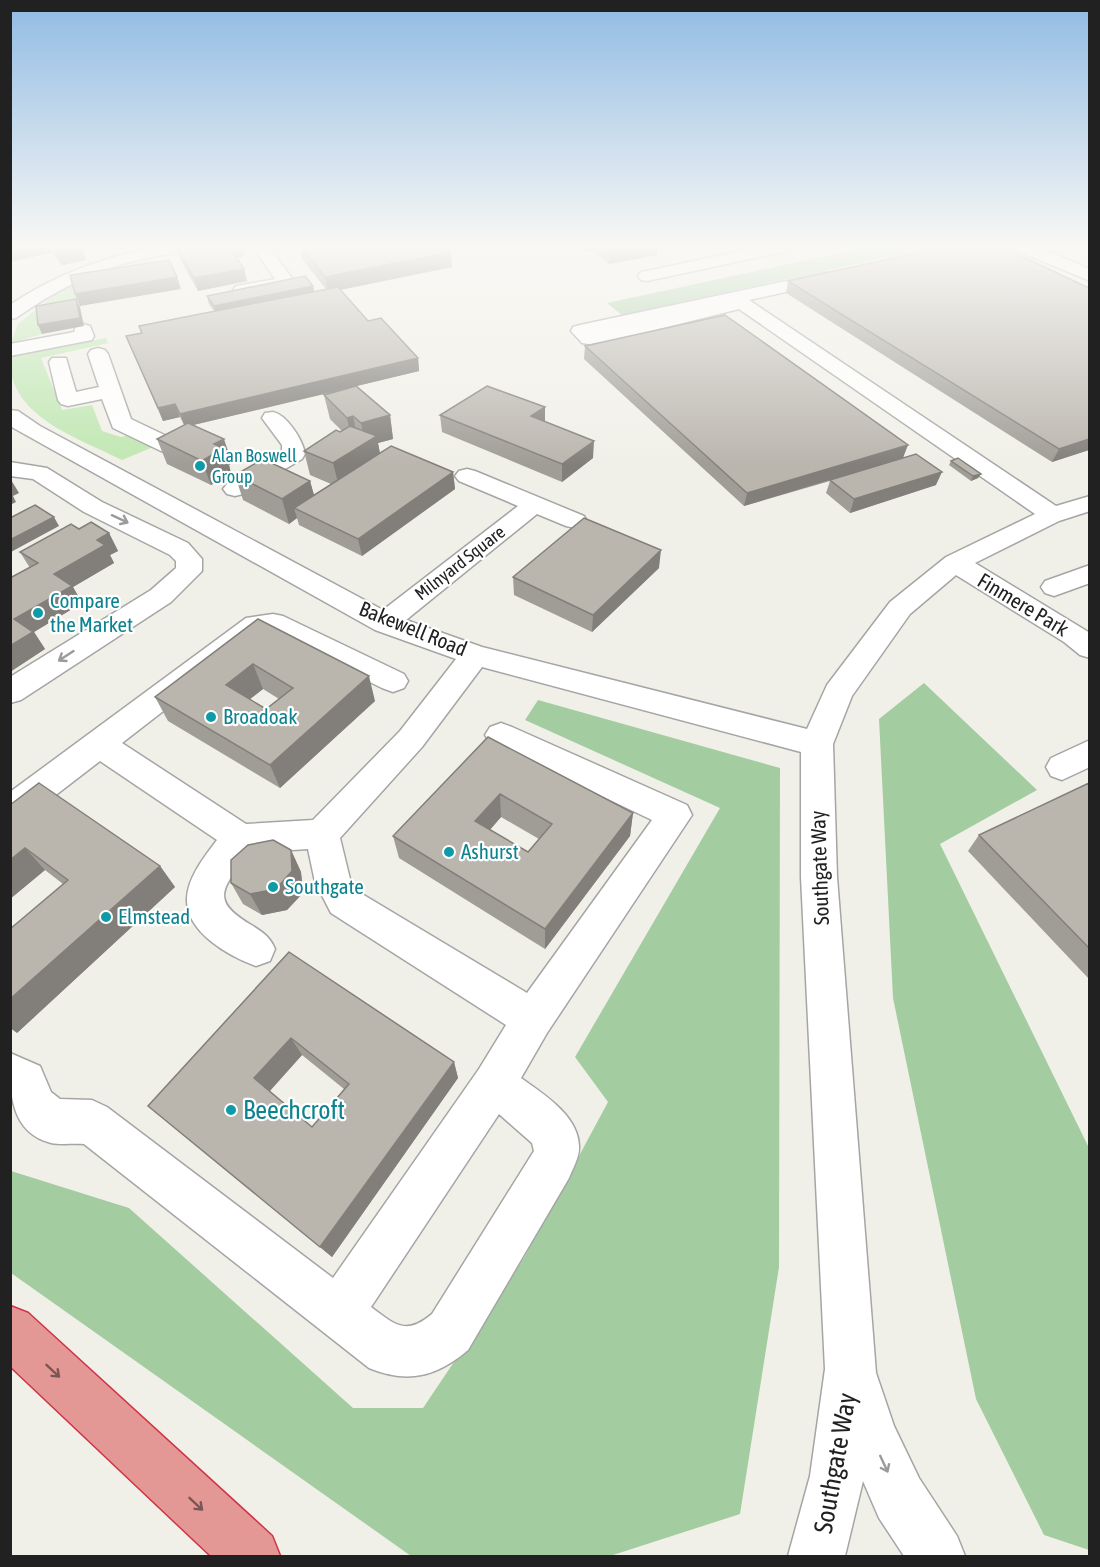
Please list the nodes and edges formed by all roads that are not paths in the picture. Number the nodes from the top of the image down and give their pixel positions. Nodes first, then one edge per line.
1 (643, 319) edge
2 (670, 319) edge
3 (765, 319) edge
4 (83, 330) dead end
5 (10, 350) edge
6 (98, 354) dead end
7 (59, 362) dead end
8 (868, 389) junction
9 (110, 392) junction
10 (842, 397) edge
11 (273, 418) dead end
12 (13, 420) edge
13 (169, 446) edge
14 (951, 446) junction
15 (927, 453) dead end
16 (10, 469) edge
17 (467, 476) dead end
18 (235, 489) edge
19 (1089, 503) edge
20 (536, 504) junction
21 (1053, 515) junction
22 (575, 521) dead end
23 (955, 563) junction
24 (1089, 573) edge
25 (1054, 587) dead end
26 (385, 623) junction
27 (1084, 637) edge
28 (475, 655) junction
29 (393, 681) dead end
30 (10, 692) edge
31 (501, 735) dead end
32 (99, 744) junction
33 (817, 744) junction
34 (10, 811) edge
35 (322, 834) junction
36 (239, 837) junction
37 (256, 949) dead end
38 (533, 1019) junction
39 (10, 1074) edge
40 (494, 1084) junction
41 (338, 1313) junction
42 (10, 1331) edge
43 (850, 1369) junction
44 (252, 1557) edge
45 (817, 1557) edge
46 (937, 1557) edge

1 - 2 street
3 - 8 street
4 - 5 street
6 - 9 street
7 - 9 street
8 - 10 street
8 - 14 street
9 - 13 street
11 - 18 street
12 - 26 street, Bakewell Road
14 - 15 street
14 - 21 street
16 -> 30 street
17 - 20 street, Milnyard Square
19 - 21 street, Southgate Way
20 - 22 street, Milnyard Square
20 - 26 street, Milnyard Square
21 - 23 street, Southgate Way
23 - 27 street, Finmere Park
23 - 33 street, Southgate Way
24 - 25 street
26 - 28 street, Bakewell Road
28 - 33 street, Bakewell Road
28 - 35 street
29 - 32 street
31 - 38 street
32 - 34 street
32 - 36 street
33 - 43 street, Southgate Way
35 - 36 street
35 - 38 street
36 - 37 street
38 - 40 street
39 - 41 street
40 - 41 street
40 - 41 street
42 -> 44 highway
43 - 45 street, Southgate Way
43 -> 46 street, Southgate Way

